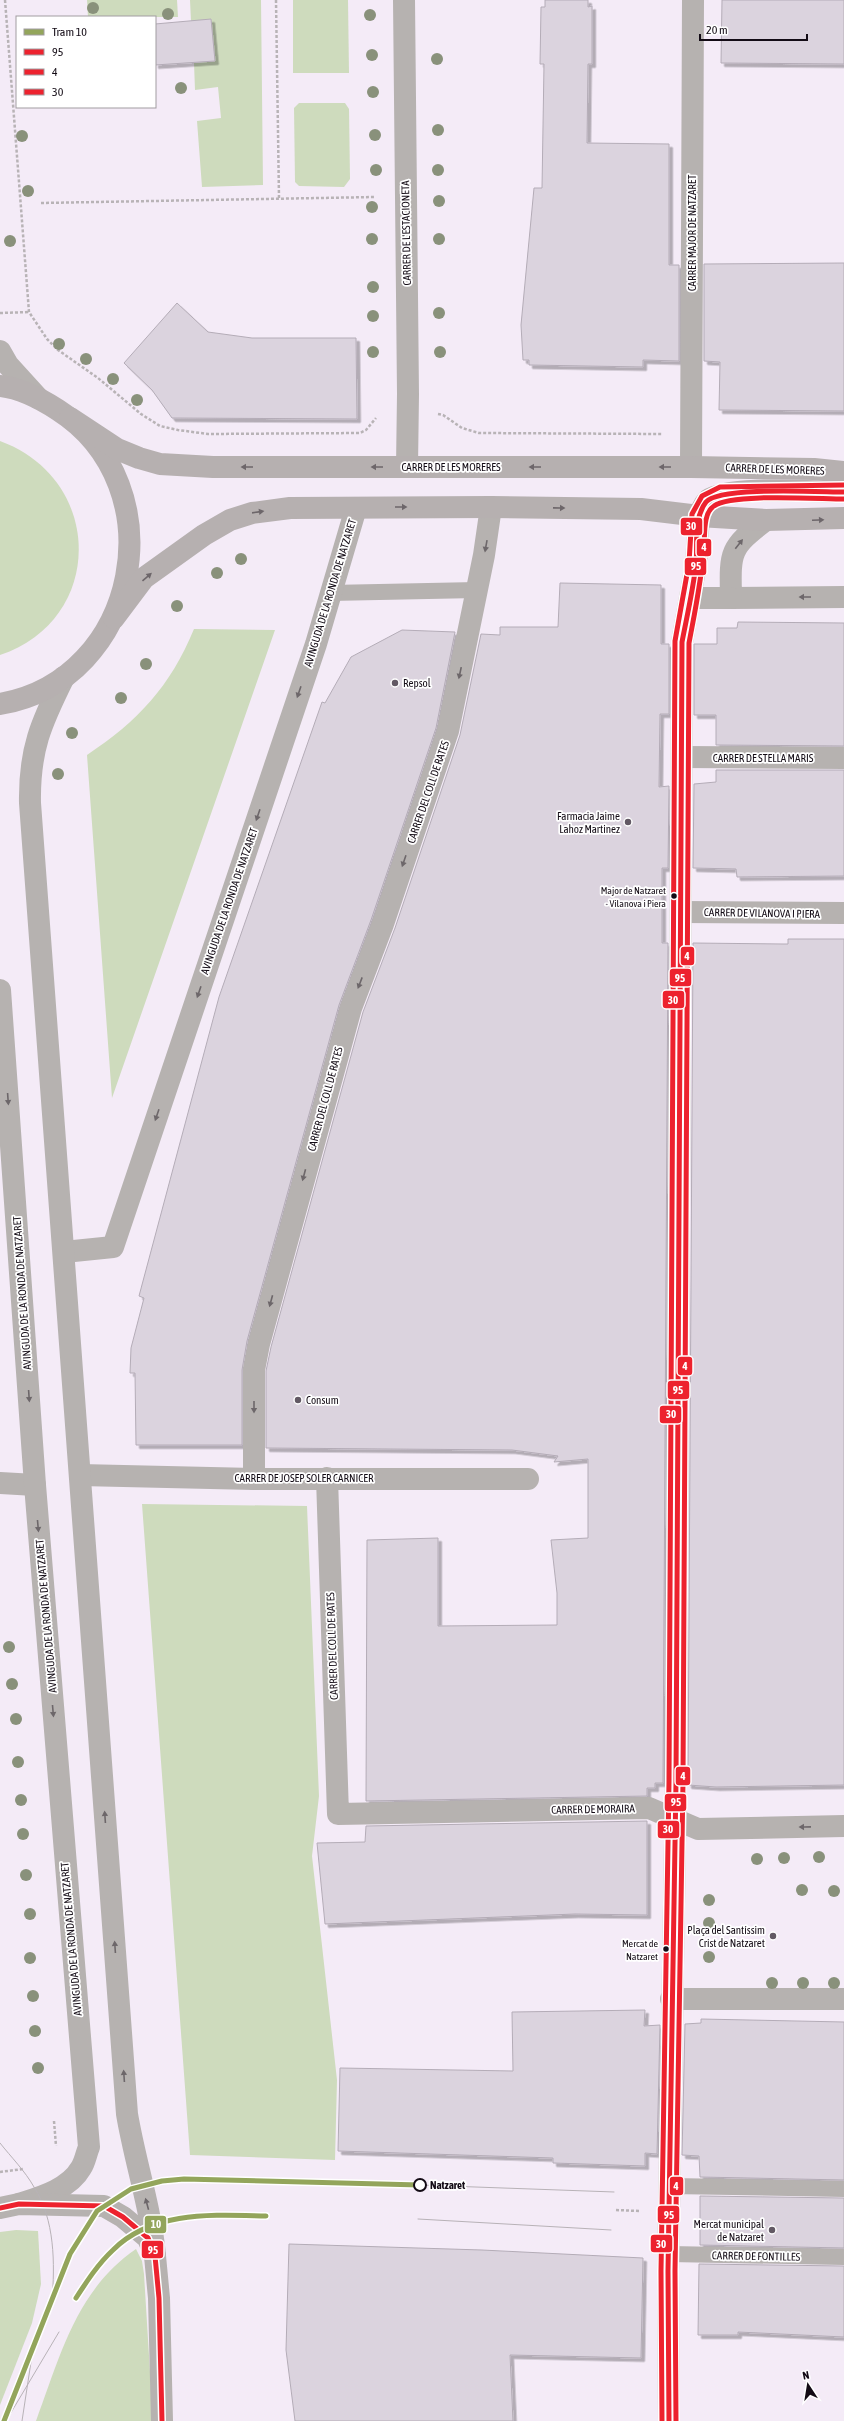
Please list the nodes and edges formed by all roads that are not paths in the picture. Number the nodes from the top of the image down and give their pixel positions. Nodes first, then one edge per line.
1 (404, 0) edge
2 (693, 0) edge
3 (0, 351) edge
4 (0, 386) edge
5 (38, 398) junction
6 (70, 418) junction
7 (407, 467) junction
8 (690, 467) junction
9 (844, 472) edge
10 (844, 492) edge
11 (491, 507) junction
12 (356, 508) junction
13 (699, 516) junction
14 (844, 518) edge
15 (766, 520) junction
16 (477, 590) junction
17 (330, 592) junction
18 (844, 597) edge
19 (690, 598) junction
20 (731, 598) junction
21 (114, 618) junction
22 (64, 676) junction
23 (0, 704) edge
24 (682, 757) junction
25 (844, 758) edge
26 (681, 912) junction
27 (844, 913) edge
28 (0, 990) edge
29 (64, 1252) junction
30 (80, 1475) junction
31 (327, 1478) junction
32 (254, 1479) junction
33 (528, 1479) dead end
34 (0, 1483) edge
35 (35, 1485) junction
36 (338, 1814) joint
37 (674, 1820) junction
38 (844, 1826) edge
39 (671, 1999) junction
40 (844, 1999) edge
41 (670, 2186) junction
42 (844, 2189) edge
43 (10, 2206) edge
44 (668, 2254) junction
45 (155, 2256) junction
46 (844, 2257) edge
47 (162, 2421) edge
48 (669, 2421) edge

1 - 7 street, CARRER DE L'ESTACIONETA
2 - 8 street, CARRER MAJOR DE NATZARET
3 - 5 street
4 - 5 main road
5 - 6 main road
7 -> 6 main road, CARRER DE LES MORERES
6 - 21 main road
8 -> 7 main road, CARRER DE LES MORERES
8 - 9 main road, CARRER DE LES MORERES
10 - 13 main road, CARRER DE LES MORERES
12 -> 11 main road
11 -> 13 main road
11 -> 16 street
12 - 17 street, AVINGUDA DE LA RONDA DE NATZARET
21 -> 12 main road
13 - 15 main road
13 - 19 street
15 -> 14 main road
20 -> 15 street
16 - 17 lane
16 -> 32 street, CARRER DEL COLL DE RATES
17 -> 29 street, AVINGUDA DE LA RONDA DE NATZARET
18 -> 20 street
19 - 20 street
19 - 24 street
21 - 22 main road
22 - 23 main road
22 - 29 street, AVINGUDA DE LA RONDA DE NATZARET
24 - 25 street, CARRER DE STELLA MARIS
24 - 26 street
26 - 27 street, CARRER DE VILANOVA I PIERA
26 - 37 street
28 -> 35 street, AVINGUDA DE LA RONDA DE NATZARET
29 - 30 street, AVINGUDA DE LA RONDA DE NATZARET
30 - 32 street, CARRER DE JOSEP SOLER CARNICER
45 -> 30 street, AVINGUDA DE LA RONDA DE NATZARET
31 - 32 street, CARRER DE JOSEP SOLER CARNICER
31 - 33 street, CARRER DE JOSEP SOLER CARNICER
31 - 36 street, CARRER DEL COLL DE RATES
34 - 35 street
35 -> 43 street, AVINGUDA DE LA RONDA DE NATZARET
36 - 37 street, CARRER DE MORAIRA
38 -> 37 street, CARRER DE MORAIRA
37 - 39 street
39 - 40 street
39 - 41 street
41 - 42 lane
41 - 44 street
43 - 45 street, AVINGUDA DE LA RONDA DE NATZARET
44 - 46 lane, CARRER DE FONTILLES
44 - 48 street
45 - 47 street, AVINGUDA DE LA RONDA DE NATZARET

